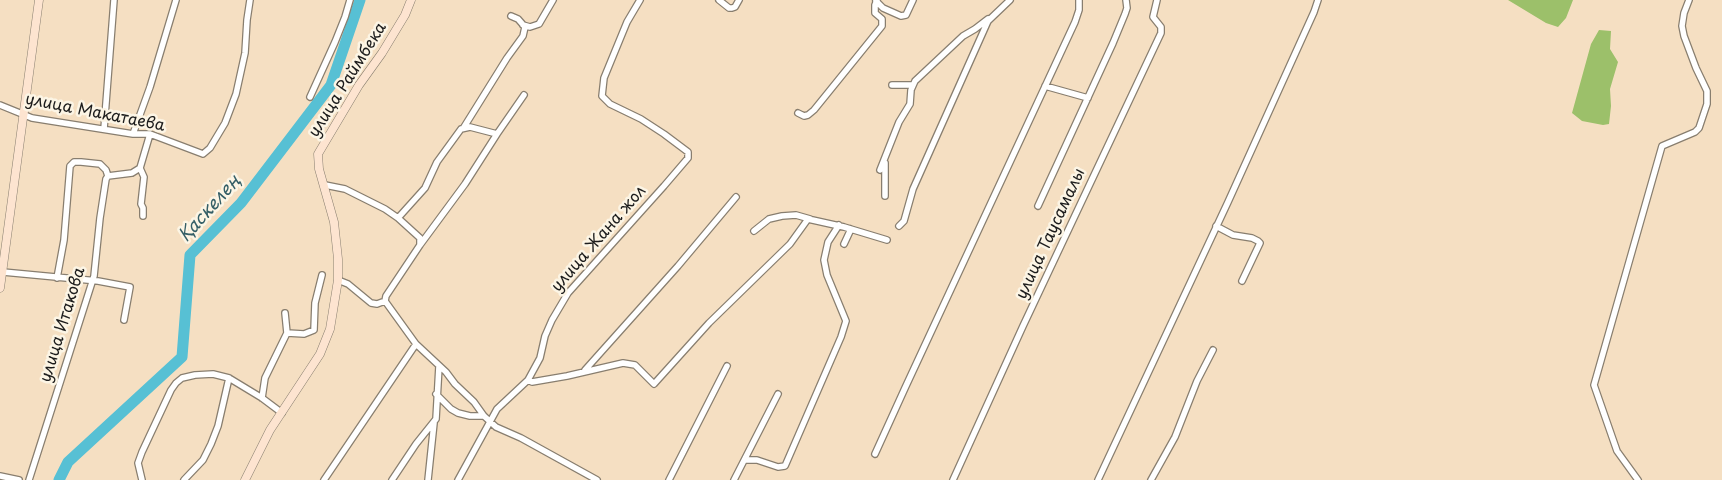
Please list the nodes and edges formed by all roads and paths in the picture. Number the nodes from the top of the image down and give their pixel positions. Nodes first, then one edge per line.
1 (39, 0) edge
2 (114, 0) edge
3 (176, 0) edge
4 (250, 0) edge
5 (350, 0) edge
6 (411, 0) edge
7 (553, 0) edge
8 (640, 0) edge
9 (719, 0) edge
10 (739, 0) edge
11 (913, 0) edge
12 (1010, 0) edge
13 (1079, 0) edge
14 (1126, 0) edge
15 (1157, 0) edge
16 (1318, 0) edge
17 (1689, 0) edge
18 (876, 1) edge
19 (511, 16) dead end
20 (990, 18) junction
21 (523, 25) junction
22 (892, 85) dead end
23 (1045, 86) junction
24 (910, 87) junction
25 (524, 95) dead end
26 (310, 97) dead end
27 (1088, 98) junction
28 (0, 106) edge
29 (798, 113) dead end
30 (23, 114) junction
31 (464, 127) junction
32 (104, 129) junction
33 (133, 134) junction
34 (150, 134) junction
35 (497, 134) junction
36 (884, 158) junction
37 (140, 168) junction
38 (880, 170) dead end
39 (108, 176) junction
40 (325, 185) junction
41 (736, 196) dead end
42 (884, 196) dead end
43 (1038, 206) dead end
44 (143, 216) dead end
45 (398, 218) junction
46 (810, 219) junction
47 (839, 226) junction
48 (900, 226) dead end
49 (1216, 226) junction
50 (851, 229) junction
51 (754, 231) dead end
52 (886, 240) dead end
53 (844, 244) dead end
54 (420, 245) junction
55 (3, 272) junction
56 (322, 275) dead end
57 (58, 278) junction
58 (338, 280) junction
59 (93, 281) junction
60 (1242, 281) dead end
61 (0, 288) edge
62 (385, 301) junction
63 (285, 313) dead end
64 (124, 320) dead end
65 (287, 333) junction
66 (416, 344) junction
67 (1212, 350) dead end
68 (439, 366) junction
69 (726, 366) dead end
70 (584, 371) junction
71 (229, 378) junction
72 (528, 380) junction
73 (436, 394) junction
74 (778, 394) dead end
75 (262, 398) junction
76 (282, 413) junction
77 (484, 416) junction
78 (490, 421) junction
79 (434, 422) junction
80 (876, 454) dead end
81 (744, 460) junction
82 (0, 476) edge
83 (19, 480) edge
84 (29, 480) edge
85 (142, 480) edge
86 (184, 480) edge
87 (245, 480) edge
88 (324, 480) edge
89 (392, 480) edge
90 (428, 480) edge
91 (458, 480) edge
92 (597, 480) edge
93 (668, 480) edge
94 (734, 480) edge
95 (953, 480) edge
96 (1098, 480) edge
97 (1151, 480) edge
98 (1638, 480) edge

1 - 30 street
2 - 32 street
3 - 33 street
4 - 34 street, улица Макатаева
5 - 26 street
6 - 40 street, улица Раймбека
7 - 21 street
8 - 72 street, улица Жана жол
9 - 10 street
11 - 18 street
12 - 20 street
13 - 23 street
14 - 27 street
15 - 95 street, улица Таусамалы
16 - 49 street
17 - 98 street
18 - 29 street
19 - 21 street
20 - 24 street
20 - 48 street
21 - 31 street
22 - 24 street
23 - 27 street
23 - 80 street
24 - 36 street
25 - 35 street
27 - 43 street
28 - 30 street, улица Макатаева
30 - 32 street, улица Макатаева
30 - 55 street
31 - 35 street
31 - 45 street
32 - 33 street, улица Макатаева
33 - 34 street, улица Макатаева
34 - 37 street
35 - 54 street
36 - 38 street
36 - 42 street
37 - 39 street
37 - 44 street
39 - 57 street
39 - 59 street, улица Итакова
40 - 45 street
40 - 58 street, улица Раймбека
41 - 70 street
45 - 54 street
46 - 47 street
46 - 51 street
46 - 70 street
47 - 50 street
47 - 81 street
49 - 60 street
49 - 96 street
50 - 52 street
50 - 53 street
54 - 62 street
55 - 57 street
55 - 61 street
56 - 65 street
57 - 59 street
58 - 62 street
58 - 76 street, улица Раймбека
59 - 64 street
59 - 84 street, улица Итакова
62 - 66 street
63 - 65 street
65 - 75 street
66 - 68 street
66 - 88 street
67 - 97 street
68 - 73 street
68 - 77 street
69 - 93 street
70 - 72 street
71 - 75 street
71 - 85 street
71 - 86 street
72 - 78 street
73 - 77 street
73 - 79 street
74 - 81 street
75 - 76 street
76 - 87 street, улица Раймбека
77 - 78 street
78 - 91 street
78 - 92 street
79 - 89 street
79 - 90 street
81 - 94 street
82 - 83 street

